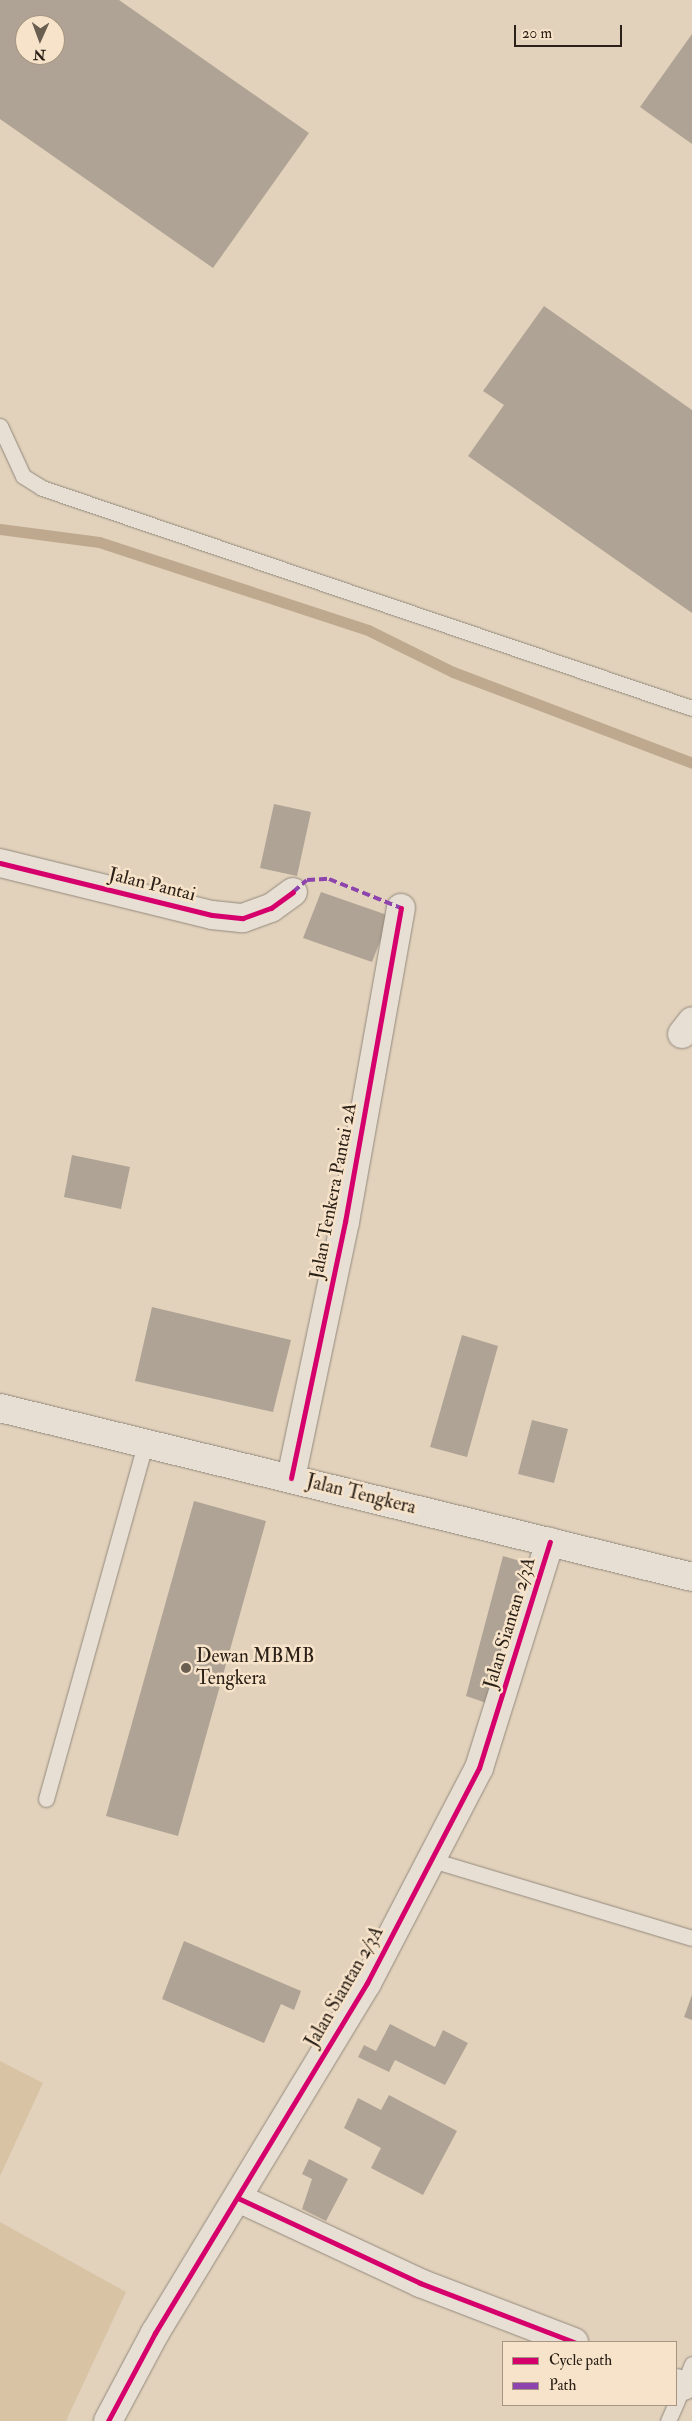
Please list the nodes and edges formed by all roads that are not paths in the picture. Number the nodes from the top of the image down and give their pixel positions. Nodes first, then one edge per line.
1 (0, 426) edge
2 (692, 708) edge
3 (0, 863) edge
4 (293, 892) dead end
5 (400, 908) dead end
6 (0, 1408) edge
7 (145, 1444) junction
8 (290, 1478) junction
9 (550, 1542) junction
10 (692, 1577) edge
11 (46, 1799) dead end
12 (432, 1860) junction
13 (692, 1938) edge
14 (238, 2198) junction
15 (571, 2341) edge
16 (673, 2406) edge
17 (108, 2421) edge
18 (668, 2421) edge

1 - 2 lane
3 - 4 street, Jalan Pantai
5 - 8 street, Jalan Tenkera Pantai 2A
6 - 7 street, Jalan Tengkera
7 - 8 street, Jalan Tengkera
7 - 11 lane
8 - 9 street, Jalan Tengkera
9 - 10 street, Jalan Tengkera
9 - 12 street, Jalan Siantan 2/3A
12 - 13 lane
12 - 14 street, Jalan Siantan 2/3A
14 - 15 street
14 - 17 street, Jalan Siantan 2/3A
16 - 18 lane

